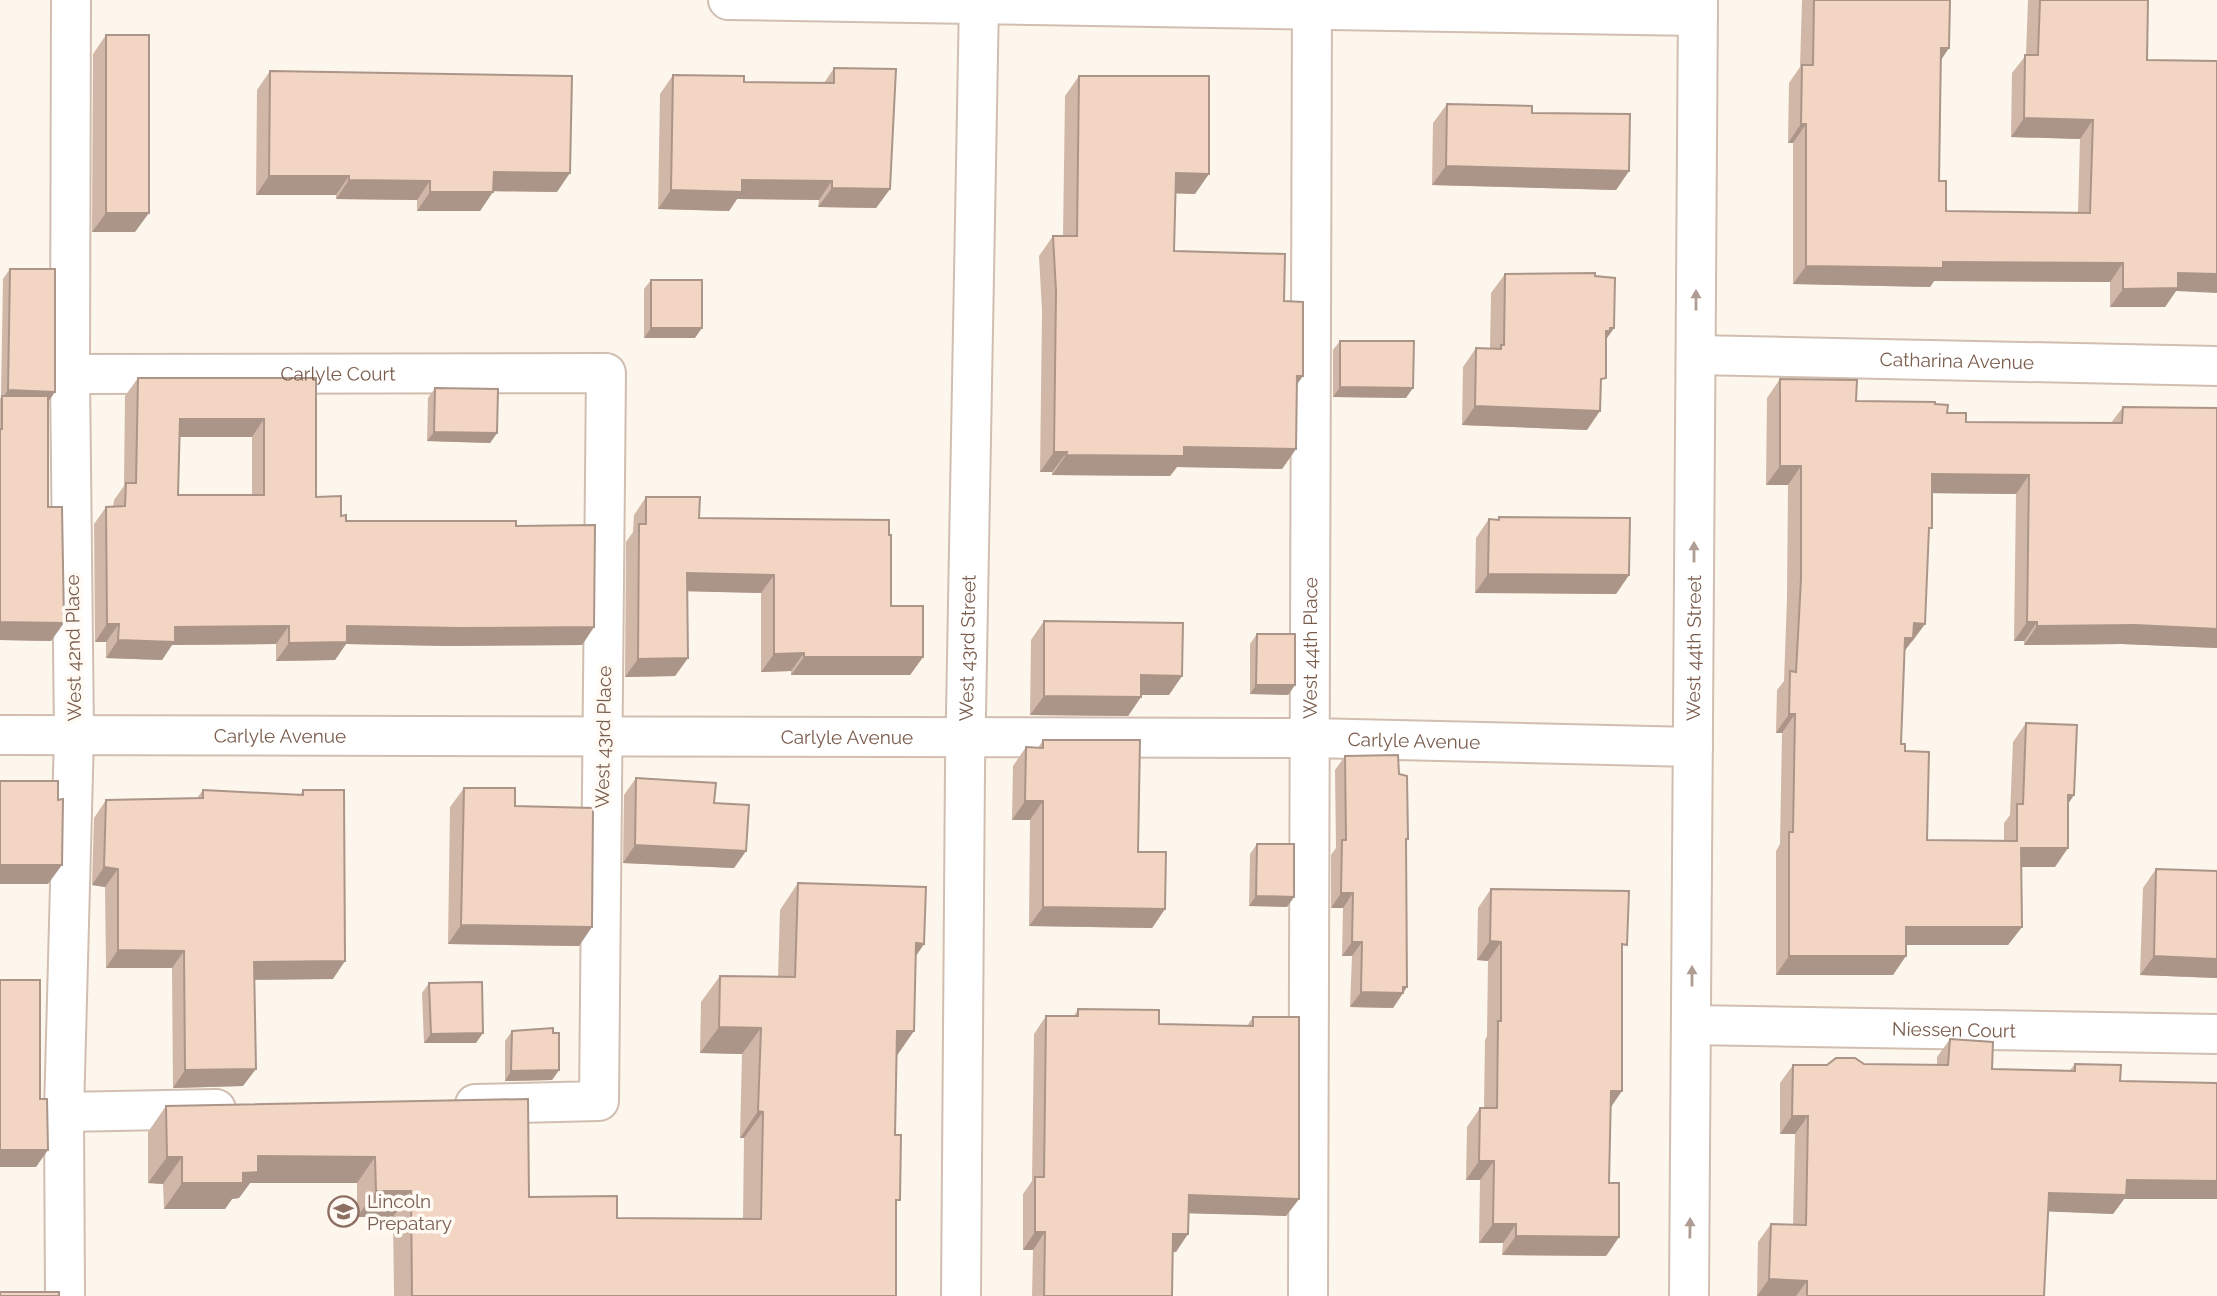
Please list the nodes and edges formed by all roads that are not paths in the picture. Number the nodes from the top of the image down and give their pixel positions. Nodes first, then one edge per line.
1 (71, 0) edge
2 (728, 0) edge
3 (979, 2) edge
4 (1312, 4) edge
5 (1698, 8) edge
6 (1696, 355) junction
7 (2217, 366) edge
8 (606, 373) joint
9 (70, 374) junction
10 (0, 735) edge
11 (74, 735) junction
12 (965, 736) junction
13 (604, 738) junction
14 (1310, 738) junction
15 (1693, 747) junction
16 (1692, 1025) junction
17 (2217, 1034) edge
18 (434, 1104) edge
19 (256, 1108) edge
20 (64, 1112) junction
21 (65, 1296) edge
22 (961, 1296) edge
23 (1308, 1296) edge
24 (1689, 1296) edge

1 - 9 street, West 42nd Place
2 - 3 street
3 - 4 street
3 - 12 street, West 43rd Street
4 - 5 street
4 - 14 street, West 44th Place
6 -> 5 street, West 44th Street
6 - 7 street, Catharina Avenue
15 -> 6 street, West 44th Street
8 - 9 street, Carlyle Court
8 - 13 street, West 43rd Place
9 - 11 street, West 42nd Place
10 - 11 street, Carlyle Avenue
11 - 13 street, Carlyle Avenue
11 - 20 street, West 42nd Place
12 - 13 street, Carlyle Avenue
12 - 14 street, Carlyle Avenue
12 - 22 street, West 43rd Street
13 - 18 street, West 43rd Place
14 - 15 street, Carlyle Avenue
14 - 23 street, West 44th Place
16 -> 15 street, West 44th Street
16 - 17 street, Niessen Court
24 -> 16 street, West 44th Street
19 - 20 street
20 - 21 street, West 42nd Place

